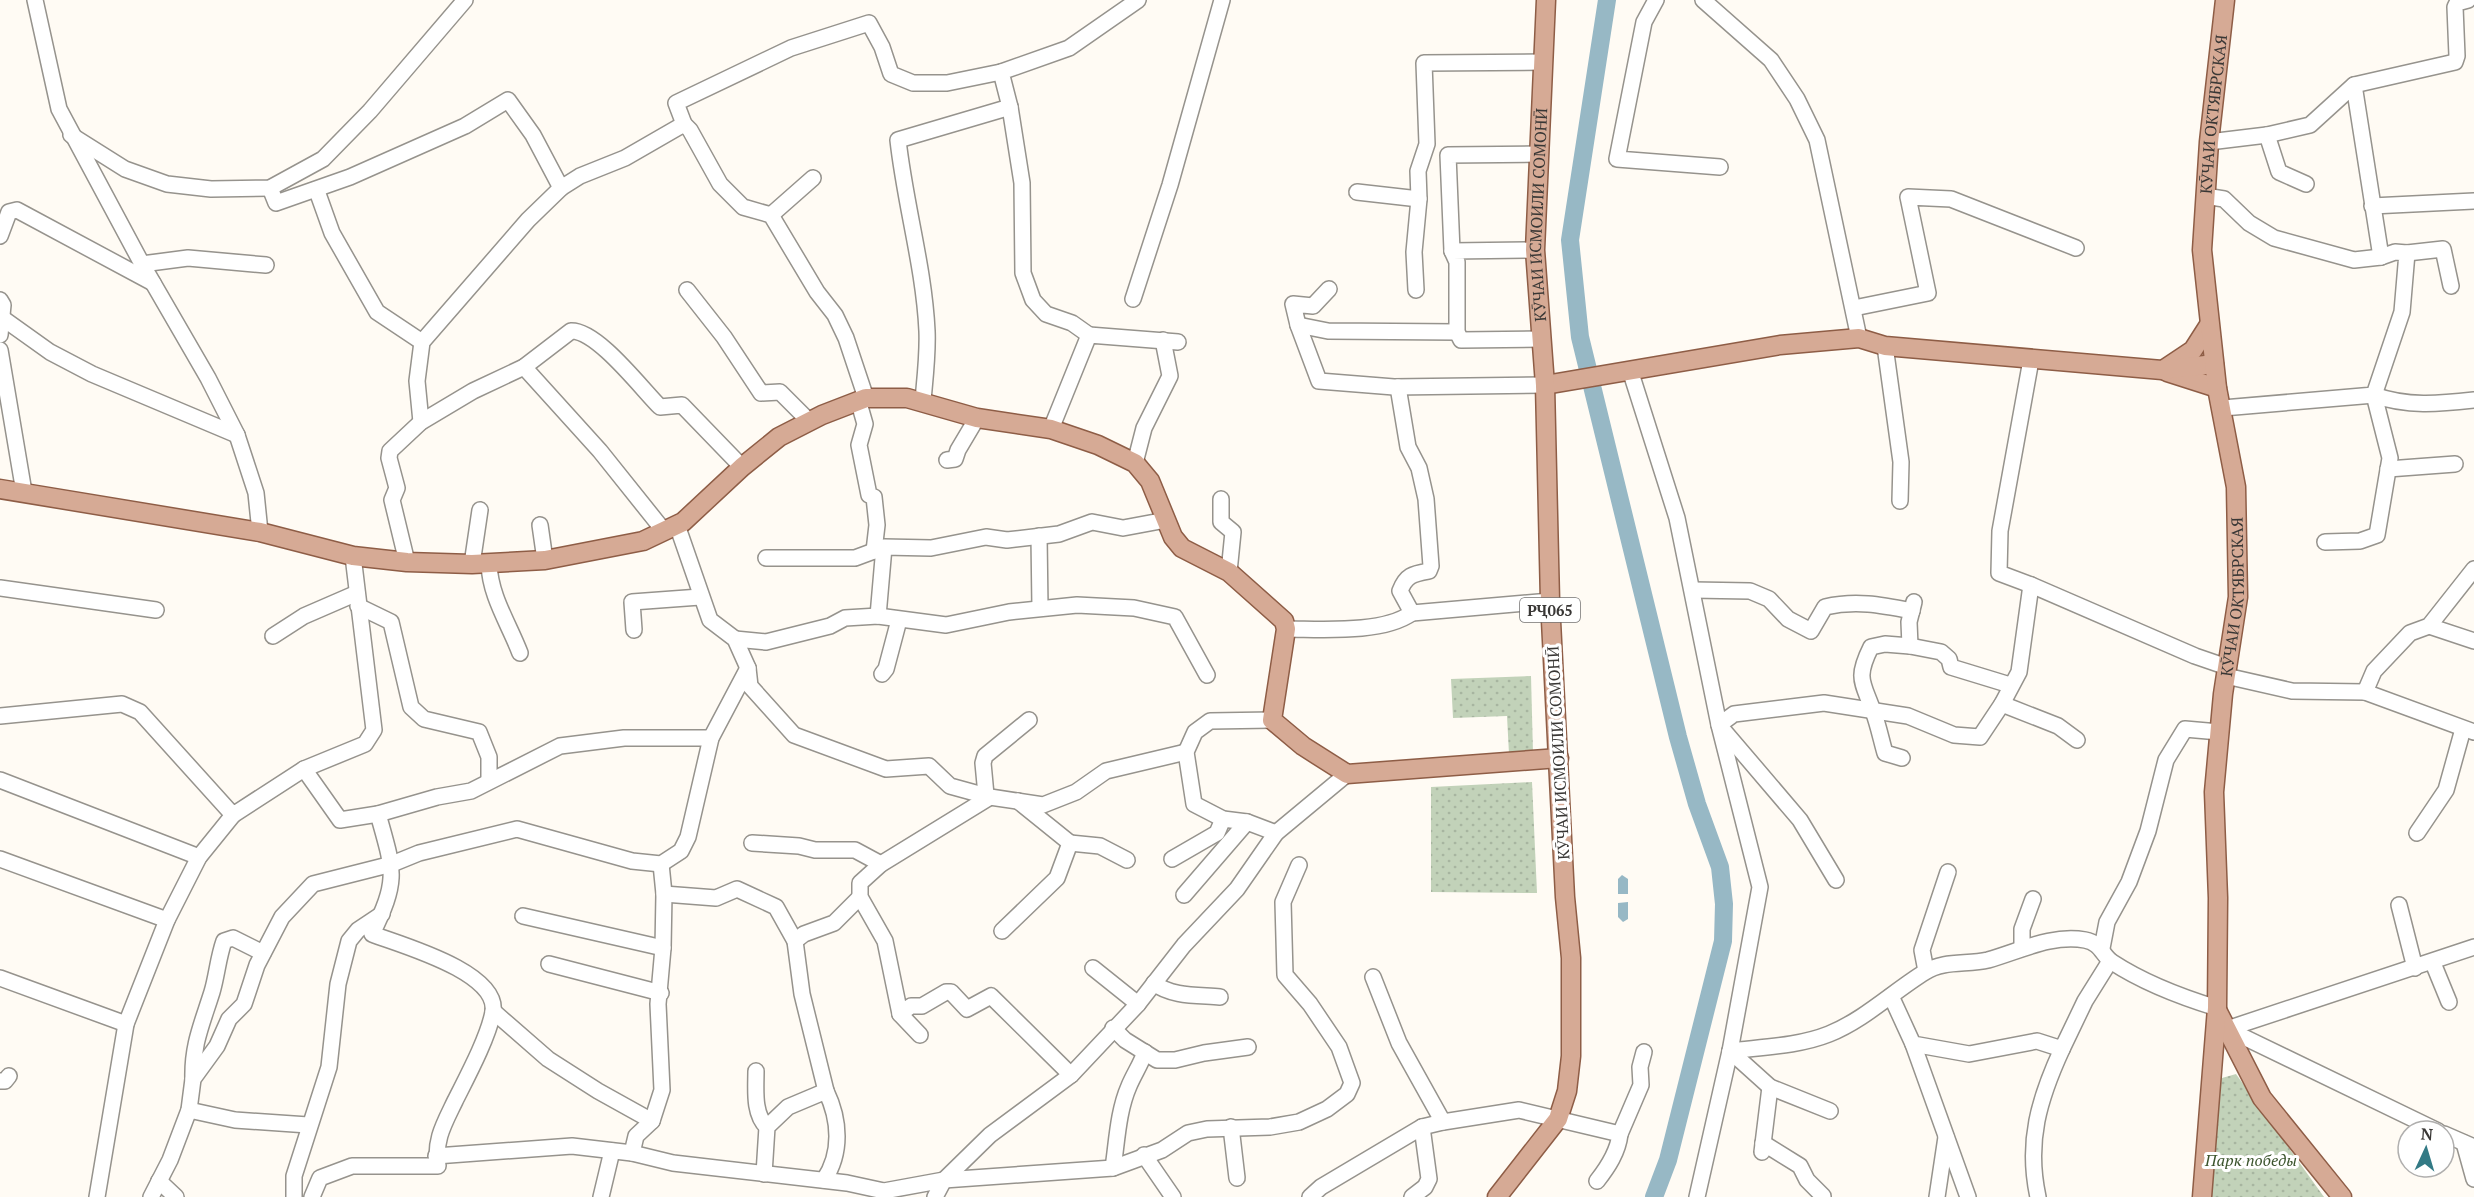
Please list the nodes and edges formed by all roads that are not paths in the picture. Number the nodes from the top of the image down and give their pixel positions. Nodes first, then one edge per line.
1 (35, 0) edge
2 (465, 0) edge
3 (1138, 0) edge
4 (1222, 0) edge
5 (1546, 0) edge
6 (1656, 0) edge
7 (1703, 0) edge
8 (2225, 0) edge
9 (2468, 0) edge
10 (1544, 62) junction
11 (1001, 72) junction
12 (2354, 85) junction
13 (1010, 107) junction
14 (684, 124) junction
15 (71, 135) junction
16 (2267, 135) junction
17 (2209, 142) junction
18 (1538, 154) junction
19 (1720, 167) dead end
20 (813, 178) dead end
21 (2306, 184) dead end
22 (270, 188) junction
23 (561, 188) junction
24 (317, 191) junction
25 (1358, 192) dead end
26 (2205, 196) junction
27 (1419, 199) junction
28 (2474, 201) edge
29 (2372, 206) junction
30 (771, 215) junction
31 (0, 236) edge
32 (2076, 248) dead end
33 (1535, 250) junction
34 (1452, 251) junction
35 (2407, 253) junction
36 (2381, 257) junction
37 (142, 264) junction
38 (266, 265) dead end
39 (155, 284) junction
40 (2451, 286) dead end
41 (1329, 289) dead end
42 (687, 290) dead end
43 (1416, 290) dead end
44 (1133, 299) dead end
45 (0, 300) edge
46 (1854, 308) junction
47 (1, 317) edge
48 (1298, 325) junction
49 (2209, 325) junction
50 (1457, 332) junction
51 (0, 334) edge
52 (1089, 335) junction
53 (1859, 338) junction
54 (1541, 339) junction
55 (422, 342) junction
56 (1885, 346) junction
57 (0, 350) edge
58 (2031, 360) junction
59 (2214, 364) junction
60 (525, 367) junction
61 (1630, 370) junction
62 (2162, 370) junction
63 (1550, 385) junction
64 (1398, 387) junction
65 (2217, 388) junction
66 (2374, 395) junction
67 (862, 400) junction
68 (923, 400) junction
69 (2474, 400) edge
70 (2223, 408) junction
71 (977, 418) junction
72 (421, 422) junction
73 (810, 422) junction
74 (1051, 429) junction
75 (237, 435) junction
76 (947, 460) dead end
77 (1135, 463) junction
78 (2456, 464) dead end
79 (742, 467) junction
80 (2388, 469) junction
81 (0, 489) edge
82 (24, 492) junction
83 (1221, 499) dead end
84 (1900, 501) dead end
85 (480, 510) dead end
86 (1166, 520) junction
87 (540, 525) dead end
88 (671, 528) junction
89 (260, 532) junction
90 (1039, 536) junction
91 (2325, 542) dead end
92 (878, 545) junction
93 (353, 556) junction
94 (766, 558) dead end
95 (545, 560) junction
96 (407, 562) junction
97 (480, 564) junction
98 (2474, 569) edge
99 (1229, 572) junction
100 (2031, 585) junction
101 (0, 588) edge
102 (1693, 590) junction
103 (700, 597) junction
104 (358, 599) junction
105 (1550, 601) junction
106 (1040, 609) junction
107 (156, 610) dead end
108 (1412, 613) junction
109 (878, 616) junction
110 (899, 620) junction
111 (2428, 626) junction
112 (1286, 628) junction
113 (634, 630) dead end
114 (273, 636) dead end
115 (735, 639) junction
116 (2474, 640) edge
117 (1910, 646) junction
118 (520, 654) dead end
119 (748, 668) junction
120 (2226, 671) junction
121 (882, 674) dead end
122 (1207, 675) dead end
123 (2010, 685) junction
124 (2365, 693) junction
125 (2002, 704) junction
126 (1873, 710) junction
127 (0, 716) edge
128 (1029, 720) dead end
129 (1272, 720) junction
130 (1719, 725) junction
131 (2468, 731) edge
132 (2219, 732) junction
133 (711, 738) junction
134 (2077, 740) dead end
135 (1186, 752) junction
136 (1902, 758) dead end
137 (1559, 759) junction
138 (304, 769) junction
139 (1347, 774) junction
140 (0, 780) edge
141 (489, 781) junction
142 (988, 796) junction
143 (1016, 799) junction
144 (378, 814) junction
145 (234, 815) junction
146 (1222, 819) junction
147 (1247, 822) junction
148 (1276, 833) junction
149 (2417, 833) dead end
150 (752, 843) dead end
151 (1070, 843) junction
152 (199, 857) junction
153 (0, 859) edge
154 (1172, 859) dead end
155 (1127, 860) dead end
156 (392, 864) junction
157 (661, 864) junction
158 (881, 864) junction
159 (1299, 865) dead end
160 (1948, 872) dead end
161 (1836, 880) dead end
162 (664, 894) junction
163 (1184, 895) dead end
164 (860, 897) junction
165 (2033, 899) dead end
166 (2398, 905) dead end
167 (382, 914) junction
168 (523, 916) dead end
169 (166, 920) junction
170 (1002, 931) dead end
171 (795, 941) junction
172 (2474, 947) edge
173 (663, 948) junction
174 (2022, 948) junction
175 (263, 953) junction
176 (2106, 955) junction
177 (2433, 963) junction
178 (549, 964) dead end
179 (1093, 968) dead end
180 (2415, 968) junction
181 (1926, 971) junction
182 (1373, 977) dead end
183 (0, 978) edge
184 (1154, 983) junction
185 (661, 993) junction
186 (1891, 996) junction
187 (1220, 997) dead end
188 (2449, 1002) dead end
189 (1138, 1004) junction
190 (2217, 1008) junction
191 (493, 1011) junction
192 (900, 1014) junction
193 (126, 1024) junction
194 (1113, 1028) junction
195 (2227, 1029) junction
196 (920, 1035) dead end
197 (1913, 1044) junction
198 (1248, 1047) dead end
199 (2062, 1049) junction
200 (1730, 1051) junction
201 (1145, 1052) junction
202 (1644, 1052) dead end
203 (756, 1071) dead end
204 (1071, 1075) junction
205 (193, 1079) junction
206 (1770, 1087) junction
207 (826, 1091) junction
208 (189, 1110) junction
209 (1830, 1111) dead end
210 (1557, 1119) junction
211 (2413, 1119) edge
212 (652, 1121) junction
213 (1443, 1122) junction
214 (308, 1125) junction
215 (767, 1127) junction
216 (1232, 1127) junction
217 (1422, 1128) junction
218 (1620, 1134) junction
219 (1946, 1137) junction
220 (2469, 1145) edge
221 (612, 1151) junction
222 (632, 1153) junction
223 (1144, 1155) junction
224 (436, 1156) junction
225 (1113, 1168) junction
226 (764, 1173) junction
227 (1238, 1178) dead end
228 (2474, 1179) edge
229 (824, 1180) junction
230 (944, 1180) junction
231 (159, 1181) junction
232 (1597, 1181) dead end
233 (883, 1194) edge
234 (1823, 1196) edge
235 (97, 1197) edge
236 (151, 1197) edge
237 (176, 1197) edge
238 (294, 1197) edge
239 (312, 1197) edge
240 (601, 1197) edge
241 (935, 1197) edge
242 (1173, 1197) edge
243 (1310, 1197) edge
244 (1412, 1197) edge
245 (1497, 1197) edge
246 (1697, 1197) edge
247 (1937, 1197) edge
248 (1968, 1197) edge
249 (2037, 1197) edge
250 (2202, 1197) edge
251 (2342, 1197) edge

1 - 15 street
2 - 22 street
3 - 11 street
4 - 44 street
5 - 10 main road, КӮЧАИ ИСМОИЛИ СОМОНӢ / РҶ065
6 - 19 street
7 - 46 street
8 - 17 main road, КӮЧАИ ОКТЯБРСКАЯ
9 - 12 street
10 - 18 main road, КӮЧАИ ИСМОИЛИ СОМОНӢ / РҶ065
10 - 27 street
11 - 13 street
11 - 14 street
12 - 16 street
12 - 29 street
13 - 52 street
13 - 68 street
14 - 23 street
14 - 30 street
15 - 22 street
15 - 37 street
16 - 17 street
16 - 21 street
17 - 26 main road, КӮЧАИ ОКТЯБРСКАЯ
18 - 33 main road, КӮЧАИ ИСМОИЛИ СОМОНӢ / РҶ065
18 - 34 street
20 - 30 street
22 - 24 street
23 - 24 street
23 - 55 street
24 - 55 street
25 - 27 street
26 - 36 street
26 - 49 main road, КӮЧАИ ОКТЯБРСКАЯ
27 - 43 street
28 - 29 street
29 - 36 street
30 - 67 street
31 - 39 street
32 - 46 street
33 - 34 street
33 - 54 main road, КӮЧАИ ИСМОИЛИ СОМОНӢ / РҶ065
34 - 50 street
35 - 36 street
35 - 40 street
35 - 66 street
37 - 38 street
37 - 39 street
39 - 75 street
41 - 48 street
42 - 73 street
45 - 47 street
46 - 53 street
47 - 51 street
47 - 75 street
48 - 50 street
48 - 64 street
49 - 59 main road, КӮЧАИ ОКТЯБРСКАЯ
49 - 62 main road
50 - 54 street
52 - 74 street
52 - 77 street
53 - 56 main road
53 - 61 main road
54 - 63 main road, КӮЧАИ ИСМОИЛИ СОМОНӢ / РҶ065
55 - 72 street
56 - 58 main road
56 - 84 street
57 - 82 street
58 - 62 main road
58 - 100 street
59 - 62 main road
59 - 65 main road, КӮЧАИ ОКТЯБРСКАЯ
60 - 72 street
60 - 79 street
60 - 88 street
61 - 63 main road
61 - 102 street
62 - 65 main road
63 - 64 street
63 - 105 main road, КӮЧАИ ИСМОИЛИ СОМОНӢ / РҶ065
64 - 108 street
65 - 70 main road, КӮЧАИ ОКТЯБРСКАЯ
66 - 69 street
66 - 70 street
66 - 80 street
67 - 68 main road
67 - 73 main road
67 - 92 street
68 - 71 main road
70 - 120 main road, КӮЧАИ ОКТЯБРСКАЯ
71 - 74 main road
71 - 76 street
72 - 96 street
73 - 79 main road
74 - 77 main road
75 - 89 street
77 - 86 main road
78 - 80 street
79 - 88 main road
80 - 91 street
81 - 82 main road
82 - 89 main road
83 - 99 street
85 - 97 street
86 - 90 street
86 - 99 main road
87 - 95 street
88 - 95 main road
88 - 103 street
89 - 93 main road
90 - 92 street
90 - 106 street
92 - 94 street
92 - 109 street
93 - 96 main road
93 - 104 street
95 - 97 main road
96 - 97 main road
97 - 118 street
98 - 111 street
99 - 112 main road
100 - 120 street
100 - 123 street
101 - 107 street
102 - 117 street
102 - 130 street
103 - 113 street
103 - 115 street
104 - 114 street
104 - 138 street
104 - 141 street
105 - 108 street
105 - 137 main road, КӮЧАИ ИСМОИЛИ СОМОНӢ / РҶ065
106 - 110 street
106 - 122 street
108 - 112 street
109 - 110 street
109 - 115 street
110 - 121 street
111 - 116 street
111 - 124 street
112 - 129 main road
115 - 119 street
117 - 123 street
117 - 126 street
119 - 133 street
119 - 142 street
120 - 124 street
120 - 132 main road, КӮЧАИ ОКТЯБРСКАЯ
123 - 125 street
124 - 131 street
125 - 126 street
125 - 134 street
126 - 130 street
126 - 136 street
127 - 145 street
128 - 142 street
129 - 135 street
129 - 139 main road
130 - 161 street
130 - 200 street
131 - 149 street
132 - 176 street
132 - 190 main road, КӮЧАИ ОКТЯБРСКАЯ
133 - 141 street
133 - 157 street
135 - 143 street
135 - 146 street
137 - 139 main road
137 - 210 main road, КӮЧАИ ИСМОИЛИ СОМОНӢ / РҶ065
138 - 144 street
138 - 145 street
139 - 148 street
140 - 152 street
141 - 144 street
142 - 143 street
142 - 158 street
143 - 151 street
144 - 156 street
145 - 152 street
146 - 147 street
146 - 154 street
147 - 148 street
147 - 163 street
148 - 184 street
150 - 158 street
151 - 155 street
151 - 170 street
152 - 169 street
153 - 169 street
156 - 157 street
156 - 167 street
156 - 175 street
157 - 162 street
158 - 164 street
159 - 216 street
160 - 181 street
162 - 171 street
162 - 173 street
164 - 171 street
164 - 192 street
165 - 174 street
166 - 180 street
167 - 191 street
167 - 214 street
168 - 173 street
169 - 193 street
171 - 207 street
172 - 177 street
173 - 185 street
174 - 176 street
174 - 181 street
175 - 205 street
175 - 205 street
176 - 190 street
176 - 199 street
177 - 180 street
177 - 188 street
178 - 185 street
179 - 189 street
180 - 195 street
181 - 186 street
182 - 213 street
183 - 193 street
184 - 187 street
184 - 189 street
185 - 212 street
186 - 197 street
186 - 200 street
189 - 194 street
190 - 195 main road
190 - 250 main road, КӮЧАИ ОКТЯБРСКАЯ
191 - 212 street
191 - 224 street
192 - 196 street
192 - 204 street
193 - 235 street
194 - 201 street
194 - 204 street
195 - 211 street
195 - 251 main road
197 - 199 street
197 - 219 street
198 - 201 street
199 - 249 street
200 - 206 street
200 - 246 street
201 - 225 street
202 - 218 street
203 - 215 street
204 - 230 street
205 - 208 street
206 - 209 street
206 - 234 street
207 - 215 street
207 - 229 street
208 - 214 street
208 - 231 street
210 - 213 street
210 - 218 street
210 - 245 main road, КӮЧАИ ИСМОИЛИ СОМОНӢ / РҶ065
212 - 222 street
213 - 217 street
214 - 238 street
215 - 226 street
216 - 223 street
216 - 227 street
217 - 243 street
217 - 244 street
218 - 232 street
219 - 247 street
219 - 248 street
220 - 228 street
221 - 222 street
221 - 224 street
221 - 240 street
222 - 226 street
223 - 225 street
223 - 242 street
224 - 239 street
225 - 230 street
226 - 229 street
229 - 233 street
230 - 233 street
230 - 241 street
231 - 236 street
231 - 237 street

